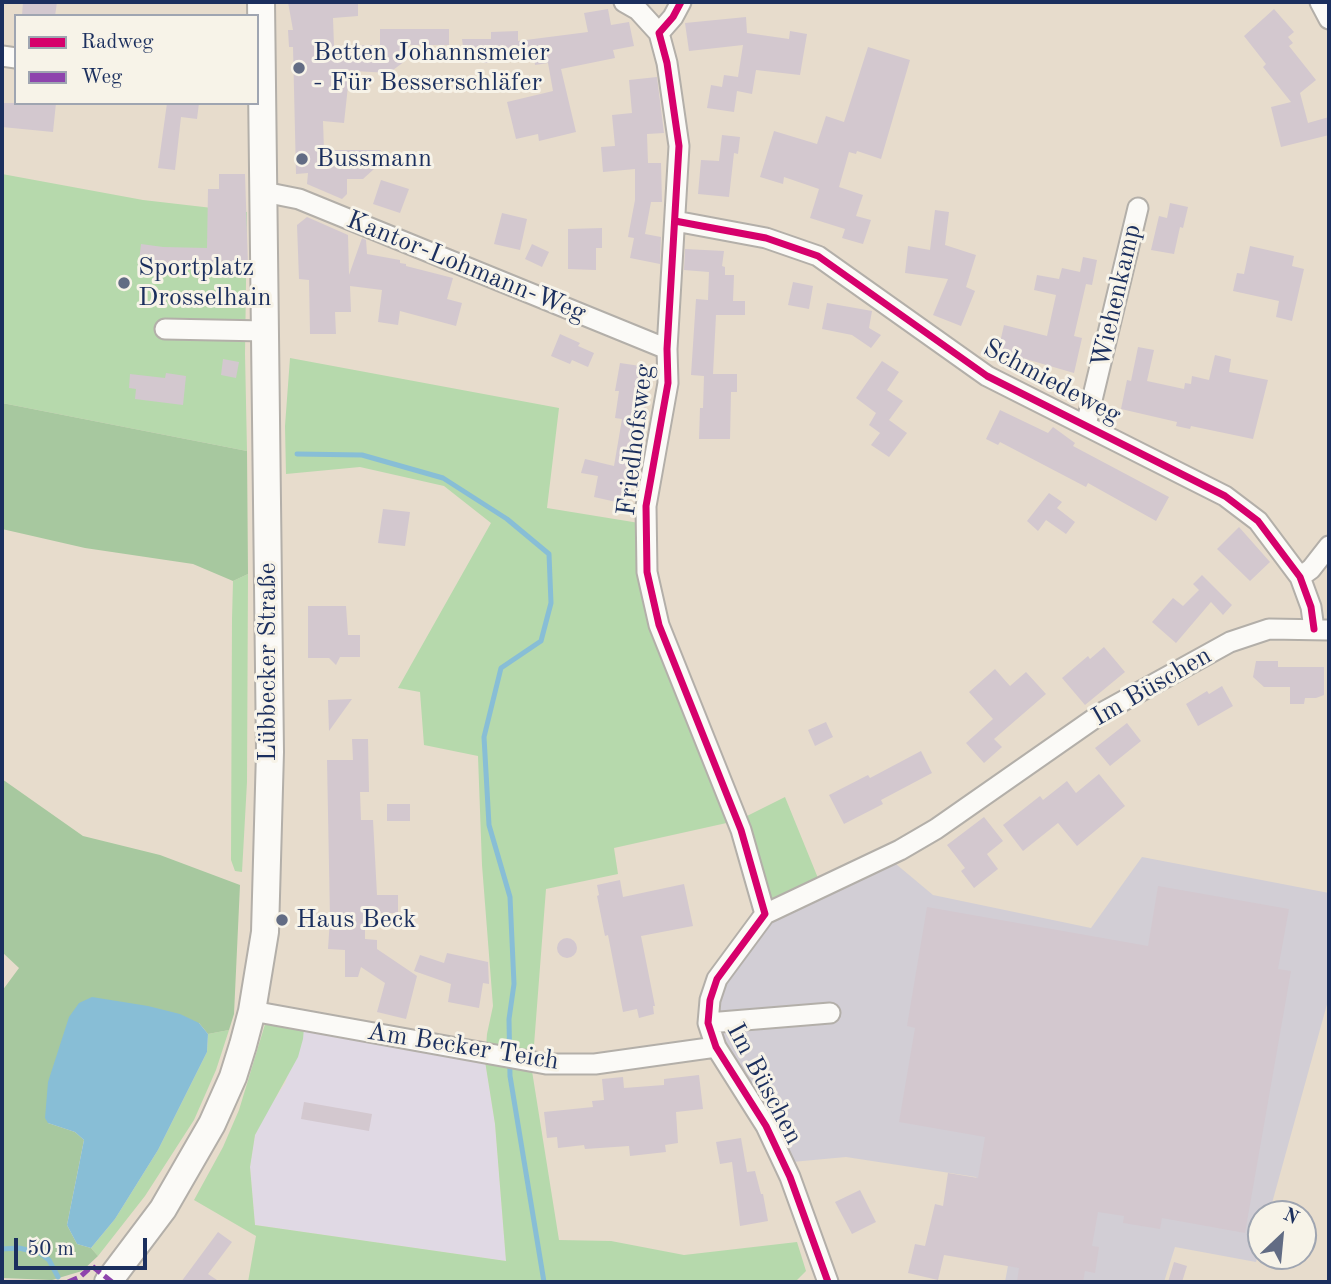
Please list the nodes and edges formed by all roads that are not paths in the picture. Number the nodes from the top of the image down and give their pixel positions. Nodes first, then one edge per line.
1 (261, 2) edge
2 (624, 2) edge
3 (681, 2) edge
4 (1320, 2) edge
5 (1329, 19) edge
6 (659, 33) junction
7 (260, 80) edge
8 (264, 192) junction
9 (1138, 208) dead end
10 (675, 221) junction
11 (165, 329) dead end
12 (265, 331) junction
13 (667, 349) junction
14 (1086, 425) junction
15 (1329, 546) edge
16 (1300, 577) junction
17 (1322, 630) edge
18 (765, 914) junction
19 (251, 1011) junction
20 (831, 1013) dead end
21 (708, 1023) junction
22 (716, 1046) junction
23 (108, 1282) edge
24 (828, 1282) edge

1 - 7 main road, Lübbecker Straße
2 - 6 street
3 - 6 street
4 - 5 street
6 - 10 street, Friedhofsweg
7 - 8 main road, Lübbecker Straße
8 - 12 main road, Lübbecker Straße
8 - 13 street, Kantor-Lohmann-Weg
9 - 14 street, Wiehenkamp
10 - 13 street, Friedhofsweg
10 - 14 street, Schmiedeweg
11 - 12 street
12 - 19 main road, Lübbecker Straße
13 - 18 street, Friedhofsweg
14 - 16 street, Schmiedeweg
15 - 16 street
16 - 17 street, Schmiedeweg
17 - 18 street, Im Büschen
18 - 21 street, Im Büschen
19 - 22 street, Am Becker Teich
19 - 23 main road, Lübbecker Straße
20 - 21 street
21 - 22 street, Im Büschen
22 - 24 street, Im Büschen

